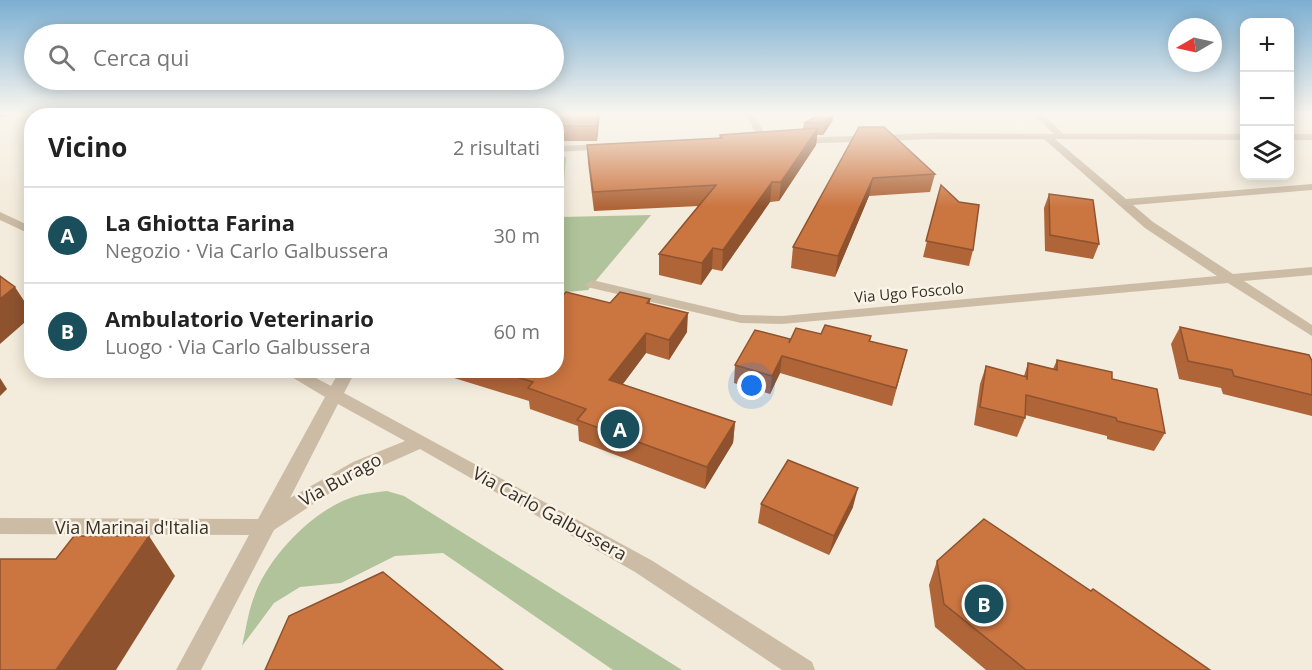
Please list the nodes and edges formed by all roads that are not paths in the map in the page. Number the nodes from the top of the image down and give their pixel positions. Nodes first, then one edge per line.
1 (1056, 144) edge
2 (615, 147) edge
3 (564, 149) edge
4 (1312, 187) edge
5 (1122, 202) junction
6 (0, 214) edge
7 (24, 228) edge
8 (1312, 271) edge
9 (1232, 279) junction
10 (591, 284) dead end
11 (1312, 332) edge
12 (302, 378) edge
13 (344, 378) edge
14 (335, 396) junction
15 (422, 442) junction
16 (0, 526) edge
17 (264, 527) junction
18 (188, 670) edge
19 (803, 670) edge

1 - 5 street
2 - 3 street
4 - 5 street
5 - 9 street
6 - 7 street
8 - 9 street, Via Ugo Foscolo
9 - 10 street, Via Ugo Foscolo
9 - 11 street
12 - 14 street, Via Carlo Galbussera
13 - 14 street, Via Burago
14 - 15 street, Via Carlo Galbussera
14 - 17 street, Via Burago
15 - 17 street, Via Burago
15 - 19 street, Via Carlo Galbussera
16 - 17 street, Via Marinai d'Italia
17 - 18 street, Via Burago

